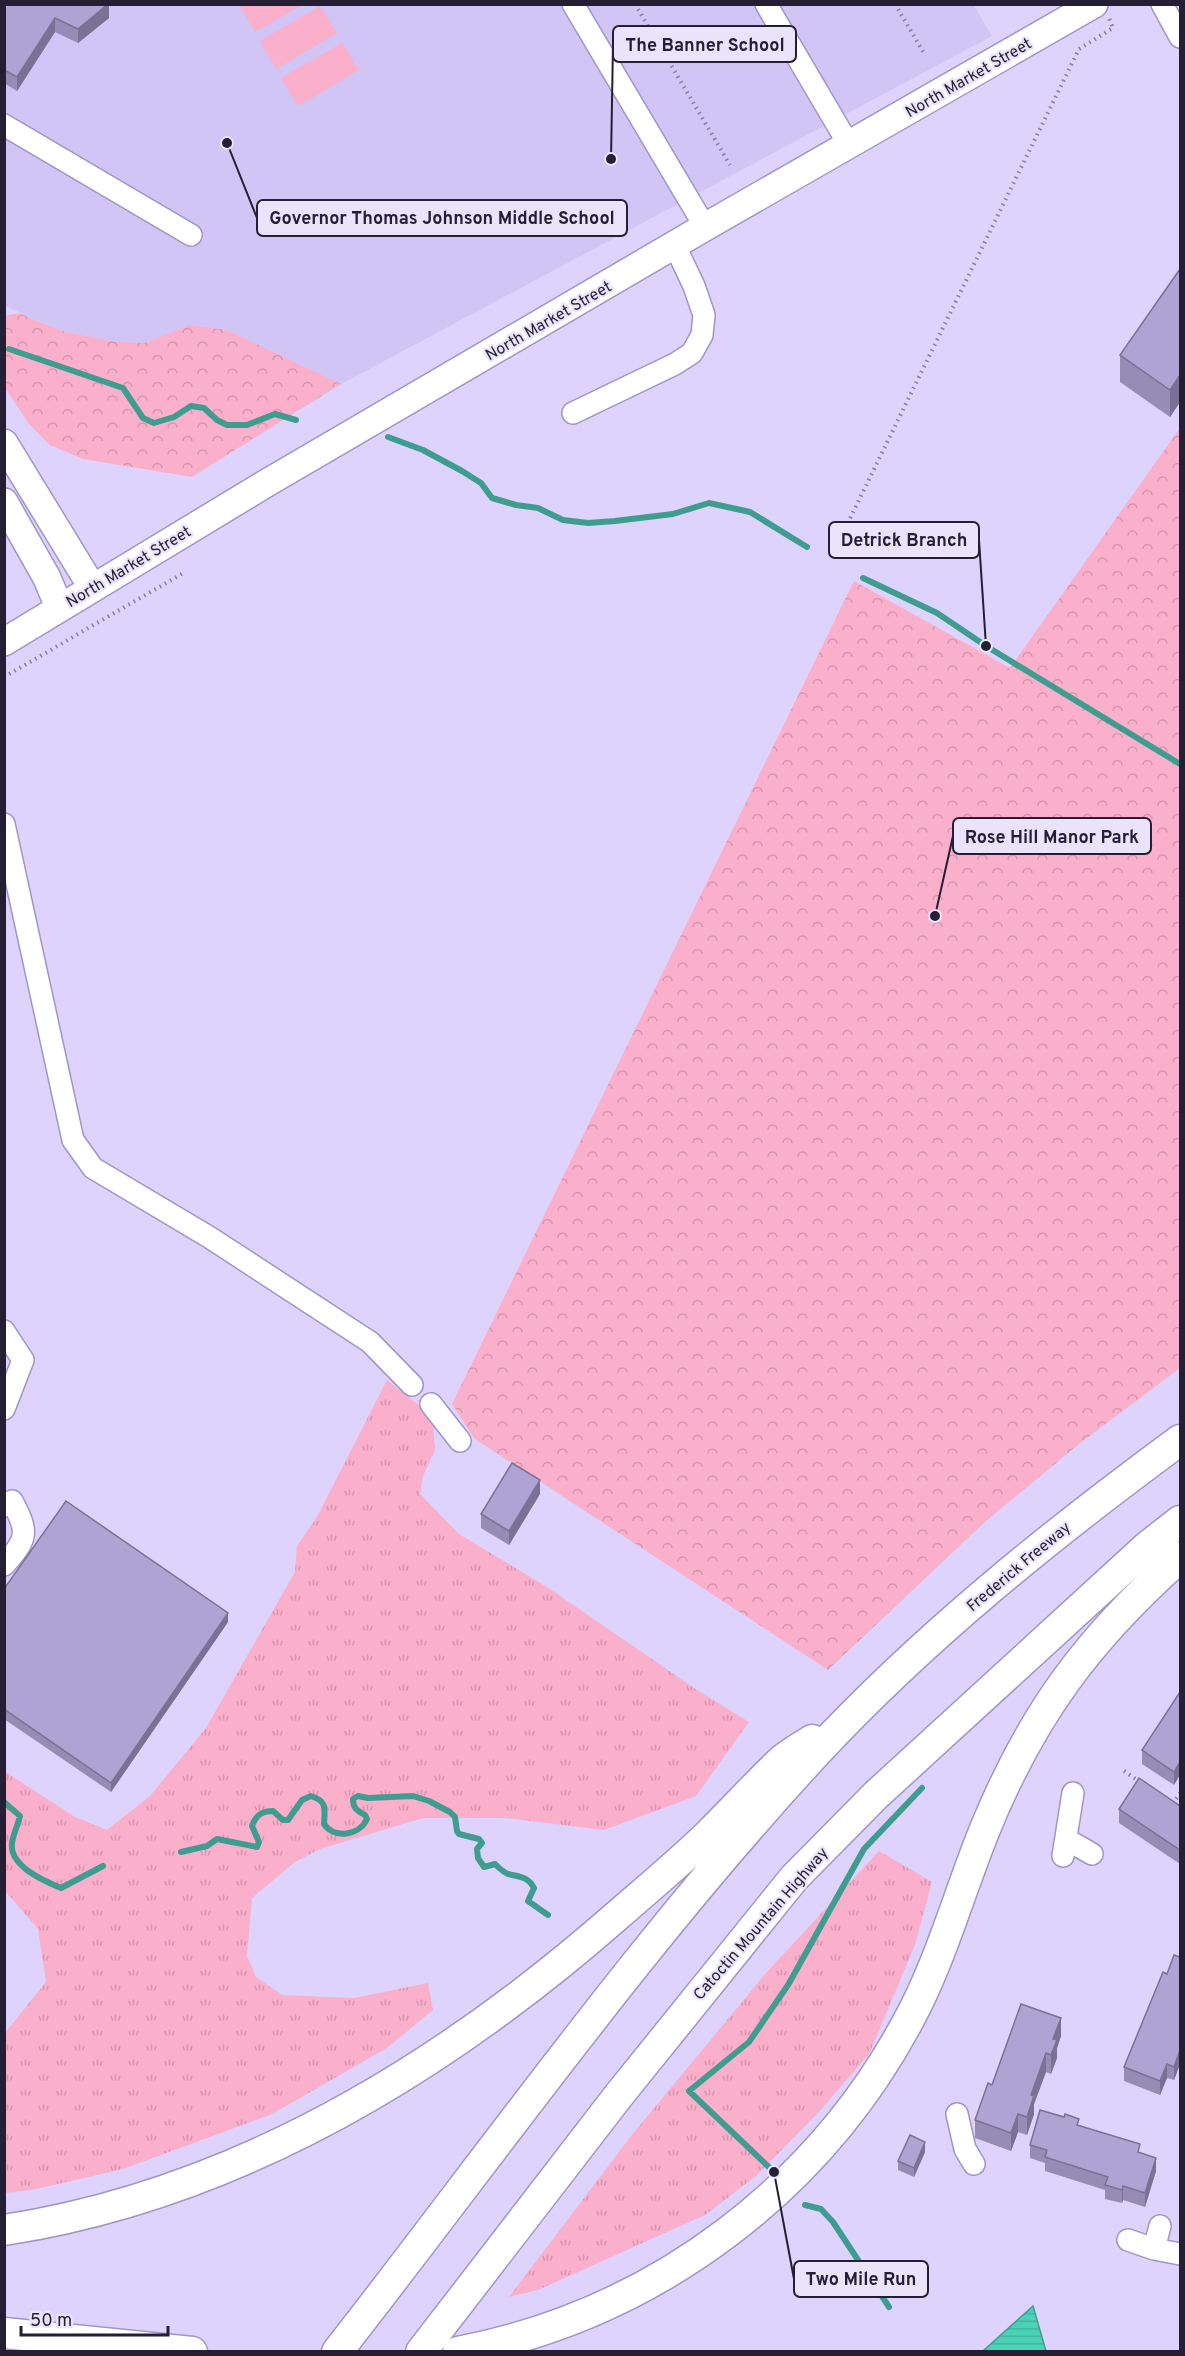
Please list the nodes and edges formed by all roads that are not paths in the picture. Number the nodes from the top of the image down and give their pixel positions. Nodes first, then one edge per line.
1 (573, 4) edge
2 (766, 4) edge
3 (1162, 4) edge
4 (1101, 11) edge
5 (1180, 38) edge
6 (4, 125) edge
7 (849, 145) junction
8 (705, 227) junction
9 (190, 235) dead end
10 (675, 246) junction
11 (573, 413) dead end
12 (4, 443) edge
13 (4, 502) edge
14 (92, 587) junction
15 (59, 607) junction
16 (4, 642) edge
17 (4, 824) edge
18 (10, 878) edge
19 (4, 1331) edge
20 (412, 1385) dead end
21 (431, 1404) dead end
22 (4, 1409) edge
23 (1180, 1440) edge
24 (460, 1441) dead end
25 (4, 1506) edge
26 (1180, 1521) edge
27 (1180, 1557) edge
28 (4, 1565) edge
29 (864, 1704) junction
30 (1073, 1793) dead end
31 (1092, 1854) dead end
32 (957, 2114) dead end
33 (974, 2164) dead end
34 (1160, 2226) dead end
35 (4, 2230) edge
36 (1128, 2240) dead end
37 (1154, 2249) junction
38 (1180, 2254) edge
39 (4, 2333) edge
40 (192, 2352) edge
41 (338, 2352) edge
42 (421, 2352) edge
43 (458, 2352) edge

1 - 8 lane
2 - 7 lane
3 - 5 lane
4 - 7 main road, North Market Street
6 - 9 lane
7 - 8 main road, North Market Street
8 - 10 main road, North Market Street
10 - 11 lane
10 - 14 main road, North Market Street
12 - 14 main road
13 - 15 main road
14 - 15 main road, North Market Street
15 - 16 main road, North Market Street
17 - 18 lane
18 - 20 lane
19 - 22 lane
21 - 24 lane
23 - 29 highway, Frederick Freeway
25 - 28 lane
26 - 42 highway, Catoctin Mountain Highway
27 - 43 highway
29 - 35 highway
29 - 41 highway
30 - 31 lane
32 - 33 lane
34 - 37 lane
36 - 37 lane
37 - 38 lane
39 - 40 highway

